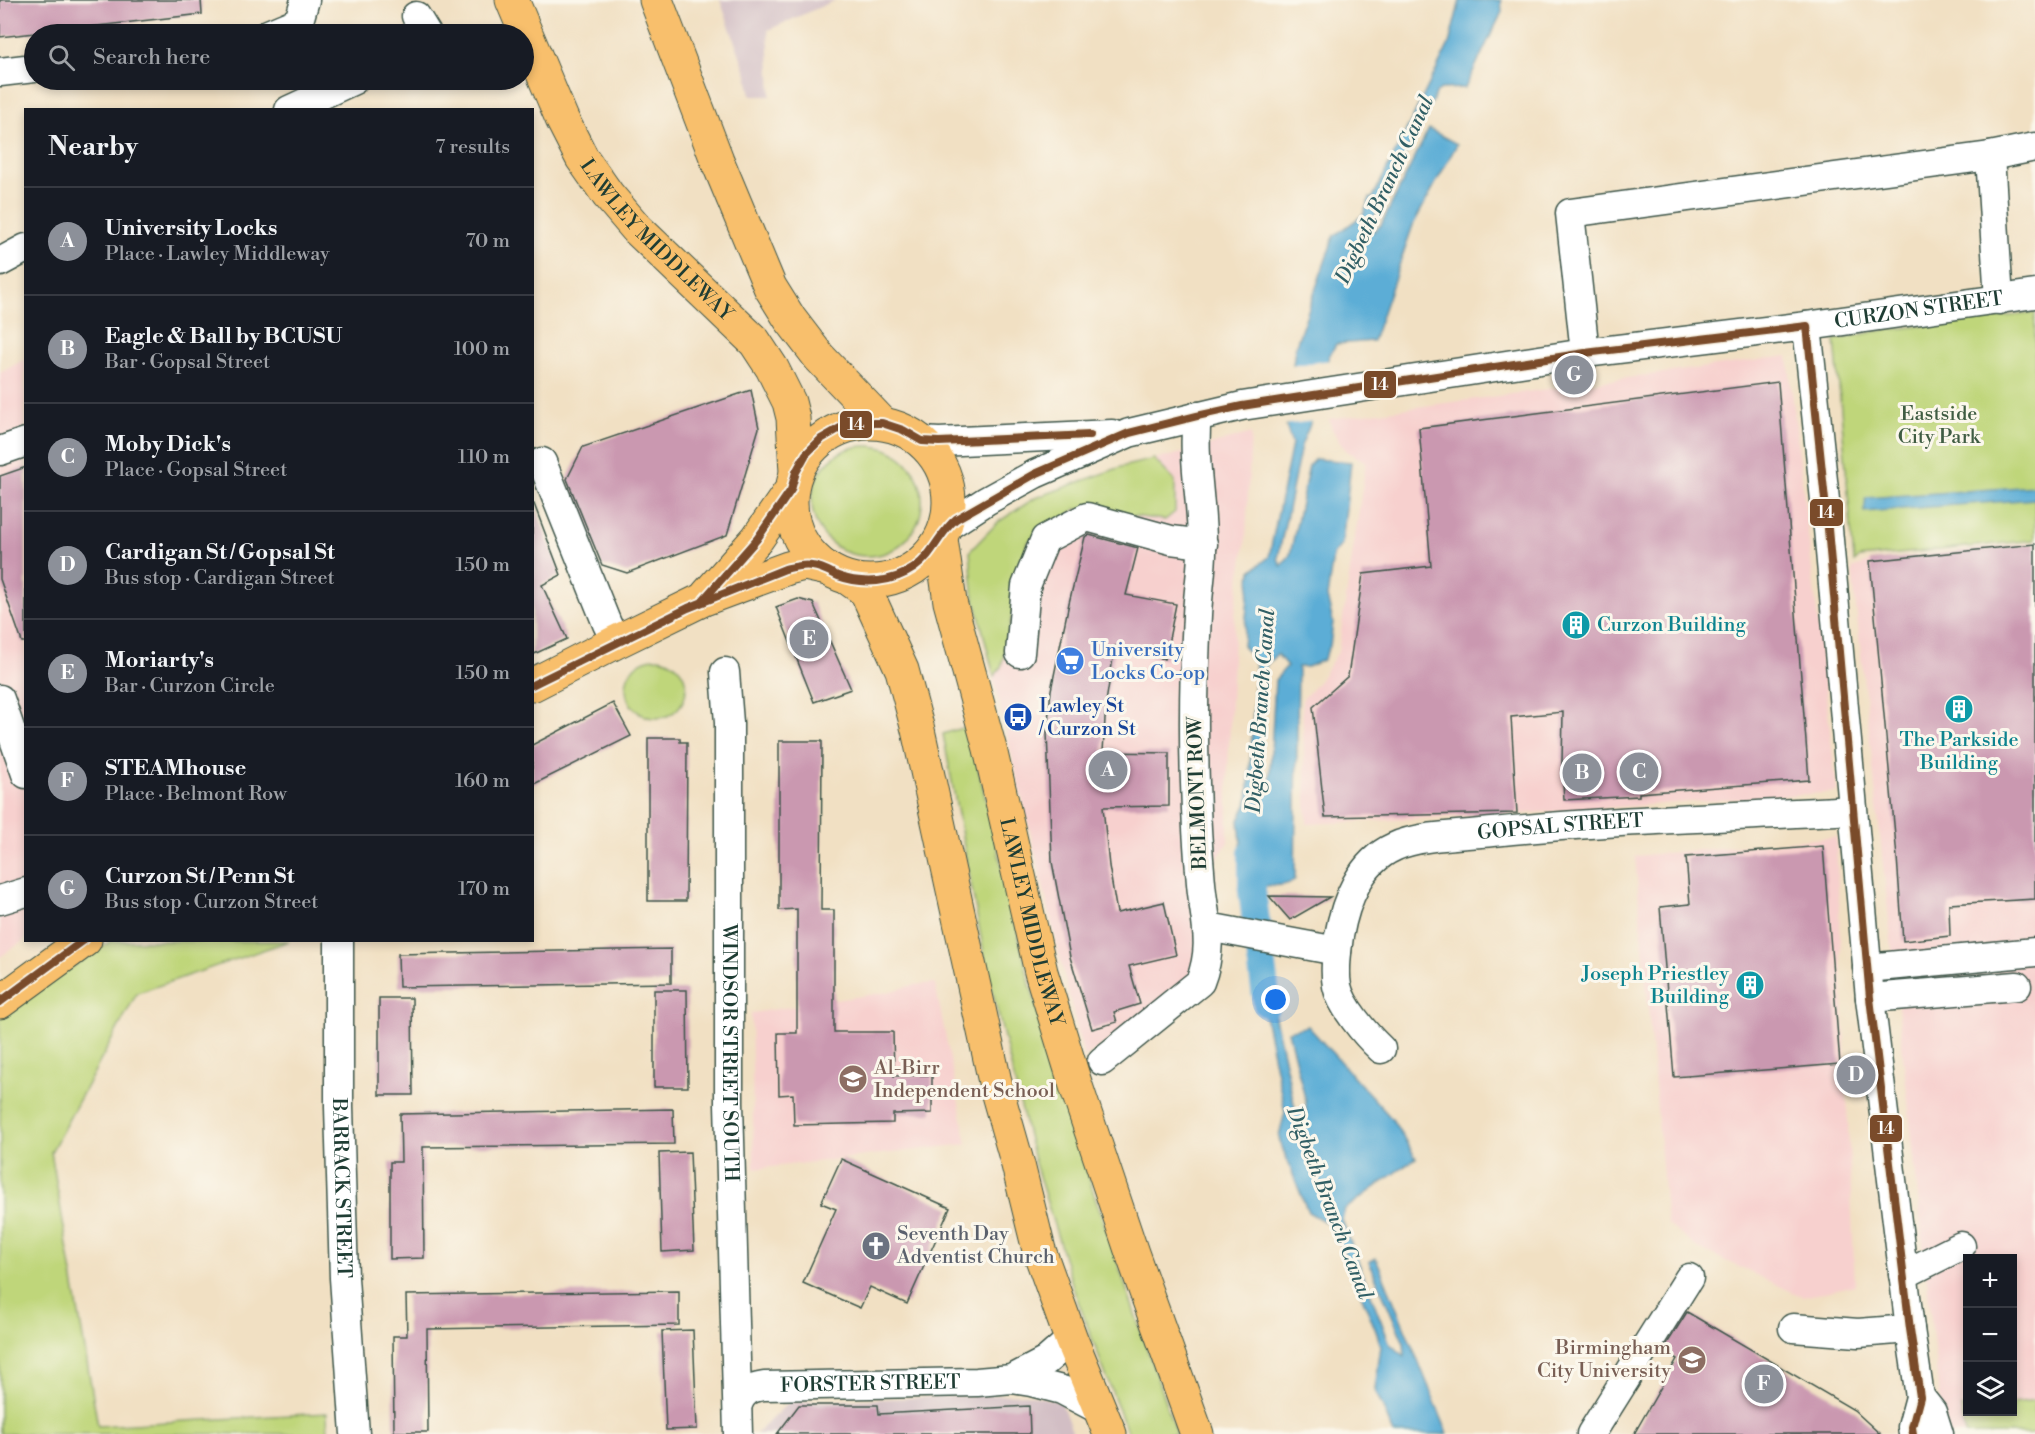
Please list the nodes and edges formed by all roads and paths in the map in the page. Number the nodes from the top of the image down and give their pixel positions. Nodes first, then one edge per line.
1 (305, 0) edge
2 (656, 0) edge
3 (513, 8) edge
4 (292, 24) edge
5 (520, 24) edge
6 (534, 55) edge
7 (24, 69) edge
8 (0, 72) edge
9 (332, 90) edge
10 (293, 108) edge
11 (2035, 147) edge
12 (1990, 156) junction
13 (24, 249) edge
14 (0, 262) edge
15 (2035, 294) edge
16 (1999, 300) junction
17 (1808, 326) junction
18 (1585, 353) junction
19 (1197, 416) junction
20 (882, 423) junction
21 (1129, 433) junction
22 (922, 441) junction
23 (24, 443) edge
24 (0, 451) edge
25 (542, 462) dead end
26 (794, 481) junction
27 (943, 533) junction
28 (1203, 544) junction
29 (838, 574) junction
30 (704, 599) junction
31 (616, 642) junction
32 (1020, 653) dead end
33 (725, 672) dead end
34 (534, 685) edge
35 (0, 699) edge
36 (24, 768) edge
37 (1852, 810) junction
38 (24, 893) edge
39 (0, 900) edge
40 (1208, 927) junction
41 (82, 942) edge
42 (339, 942) edge
43 (1337, 951) junction
44 (2029, 955) edge
45 (1867, 968) junction
46 (2017, 986) dead end
47 (1870, 998) junction
48 (0, 1002) edge
49 (1381, 1050) dead end
50 (1102, 1061) dead end
51 (1961, 1246) dead end
52 (1903, 1275) junction
53 (1689, 1278) dead end
54 (1793, 1328) dead end
55 (1910, 1329) junction
56 (1071, 1339) junction
57 (1012, 1379) junction
58 (1920, 1397) junction
59 (738, 1404) junction
60 (1105, 1422) edge
61 (355, 1434) edge
62 (738, 1434) edge
63 (1197, 1434) edge
64 (1591, 1434) edge
65 (1913, 1434) edge
66 (1939, 1434) edge

1 - 4 street
2 - 20 main road
3 - 5 main road, LAWLEY MIDDLEWAY
6 - 26 main road, LAWLEY MIDDLEWAY
7 - 8 street
9 - 10 street
11 - 12 street
12 - 16 street
12 - 18 street
13 - 14 street
15 - 16 street, CURZON STREET
16 - 17 street, CURZON STREET
17 - 18 street, CURZON STREET
17 - 37 street
18 - 19 street, CURZON STREET
19 - 21 street, CURZON STREET
19 - 28 street, BELMONT ROW
20 - 22 main road
20 - 26 main road
21 - 22 street, CURZON STREET
21 - 27 street, CURZON STREET
22 - 27 main road
23 - 24 street
25 - 31 street
26 - 29 main road
26 - 30 main road
27 - 29 main road
27 - 63 main road, LAWLEY MIDDLEWAY
28 - 32 street
28 - 40 street, BELMONT ROW
29 - 30 main road
29 - 56 main road
30 - 31 main road
31 - 34 main road
33 - 59 street, WINDSOR STREET SOUTH
35 - 36 street
37 - 43 street, GOPSAL STREET
37 - 45 street
38 - 39 street
40 - 43 street
40 - 50 street, BELMONT ROW
41 - 48 main road
42 - 61 street, BARRACK STREET
43 - 49 street
44 - 45 street
45 - 47 street
46 - 47 street
47 - 52 street
51 - 52 street
52 - 55 street
53 - 64 street
54 - 55 street
55 - 58 street
56 - 57 street, FORSTER STREET
56 - 60 main road
57 - 59 street, FORSTER STREET
57 - 60 street, FORSTER STREET
58 - 65 street
58 - 66 street
59 - 62 street, WINDSOR STREET SOUTH

